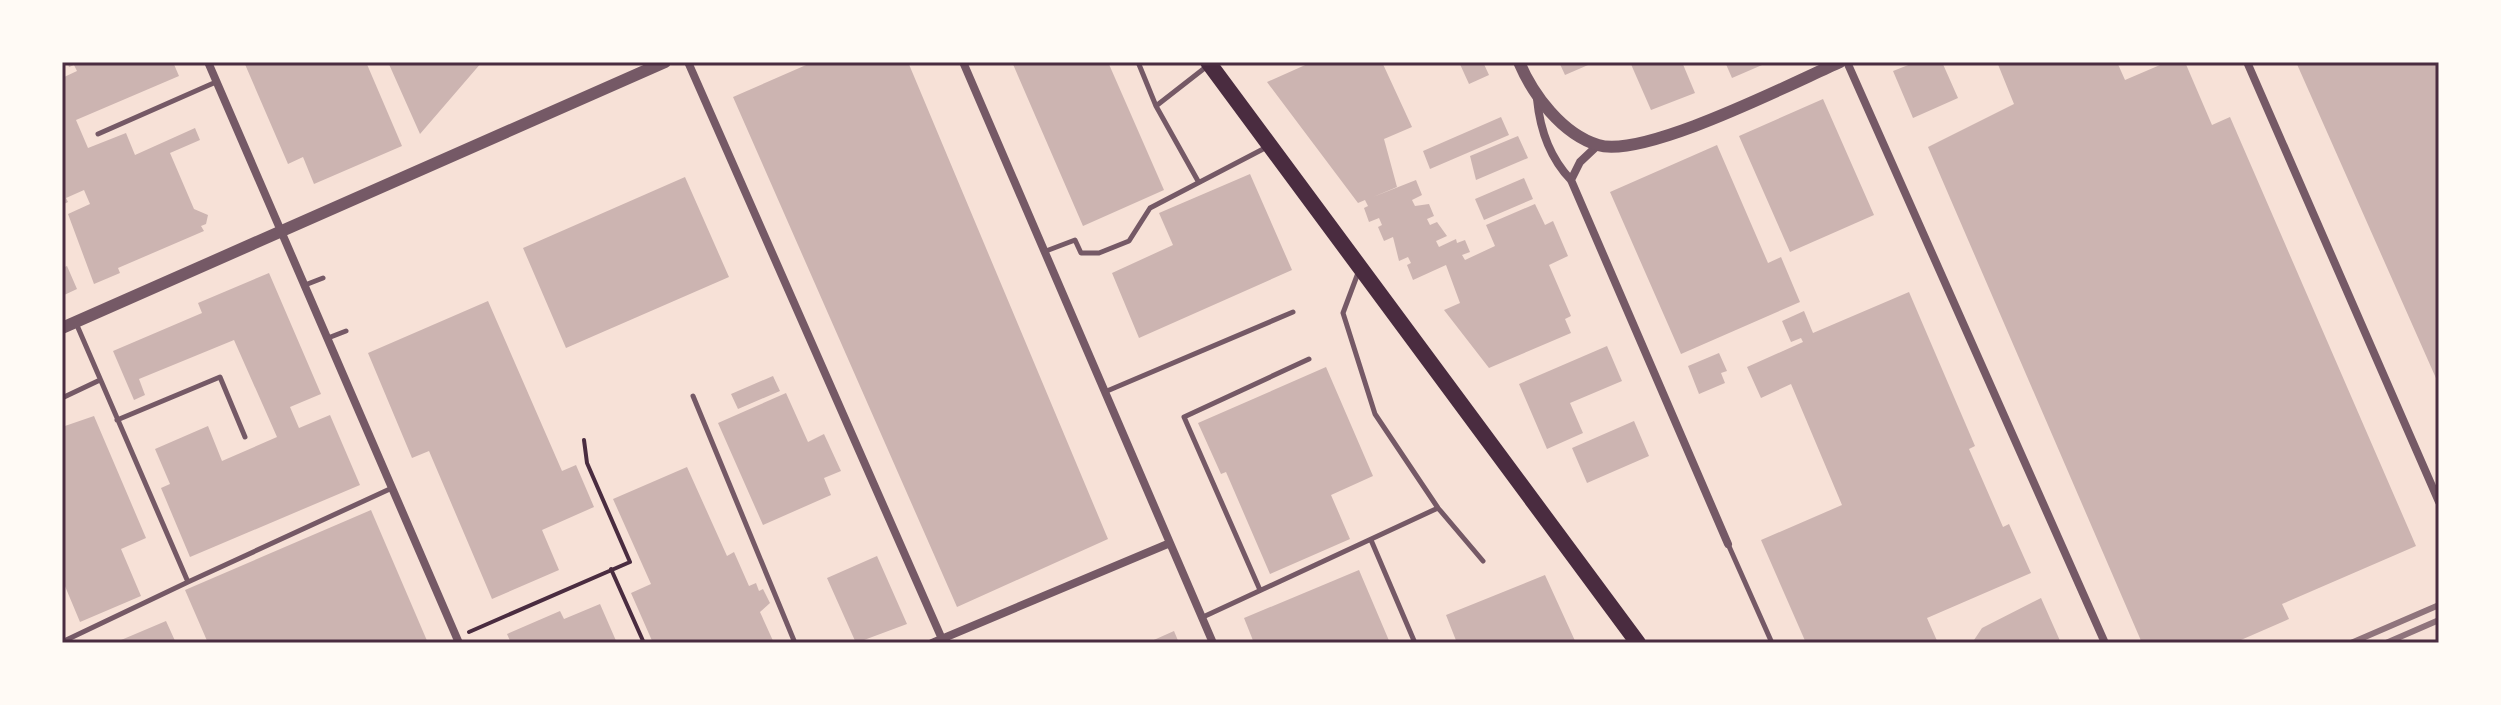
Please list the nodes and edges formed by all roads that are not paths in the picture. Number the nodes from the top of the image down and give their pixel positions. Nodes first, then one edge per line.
1 (208, 62) edge
2 (665, 62) edge
3 (688, 62) edge
4 (963, 62) edge
5 (1138, 62) edge
6 (1519, 62) edge
7 (1840, 62) edge
8 (1847, 62) edge
9 (2247, 62) edge
10 (1209, 63) edge
11 (217, 81) junction
12 (1537, 96) junction
13 (1156, 106) junction
14 (98, 134) dead end
15 (1598, 145) junction
16 (1270, 146) junction
17 (1571, 180) junction
18 (1198, 181) junction
19 (282, 233) junction
20 (1046, 251) junction
21 (1359, 269) junction
22 (323, 278) dead end
23 (305, 285) junction
24 (1293, 312) dead end
25 (76, 322) junction
26 (62, 328) edge
27 (346, 331) dead end
28 (328, 338) junction
29 (1309, 359) dead end
30 (100, 380) junction
31 (1107, 391) junction
32 (693, 396) dead end
33 (62, 398) edge
34 (117, 420) junction
35 (245, 437) dead end
36 (392, 488) junction
37 (2439, 502) edge
38 (1438, 508) junction
39 (1371, 540) junction
40 (1170, 543) junction
41 (1728, 544) joint
42 (1483, 561) dead end
43 (188, 582) junction
44 (1260, 590) junction
45 (1202, 618) junction
46 (458, 640) edge
47 (937, 641) edge
48 (62, 642) edge
49 (795, 643) edge
50 (1213, 643) edge
51 (1415, 643) edge
52 (1638, 643) edge
53 (1772, 643) edge
54 (2105, 643) edge

1 - 11 street
2 - 19 street
3 - 47 street
4 - 20 street
5 - 13 lane
6 - 12 street
7 - 15 street
8 - 54 street
9 - 37 street
10 - 13 lane
10 - 16 main road
11 - 14 lane
11 - 19 street
12 - 15 street
12 - 17 street
13 - 18 lane
15 - 17 street
16 - 18 lane
16 - 21 main road
17 - 41 street
18 - 20 lane
19 - 23 street
19 - 25 street
20 - 31 street
21 - 38 lane
21 - 52 main road
22 - 23 lane
23 - 28 street
24 - 31 lane
25 - 26 street
25 - 30 lane
27 - 28 lane
28 - 36 street
29 - 44 lane
30 - 33 lane
30 - 34 lane
31 - 40 street
32 - 49 lane
34 - 35 lane
34 - 43 lane
36 - 43 lane
36 - 46 street
38 - 39 lane
38 - 42 lane
39 - 44 lane
39 - 51 lane
40 - 45 street
40 - 47 street
41 - 53 lane
43 - 48 lane
44 - 45 lane
45 - 50 street

